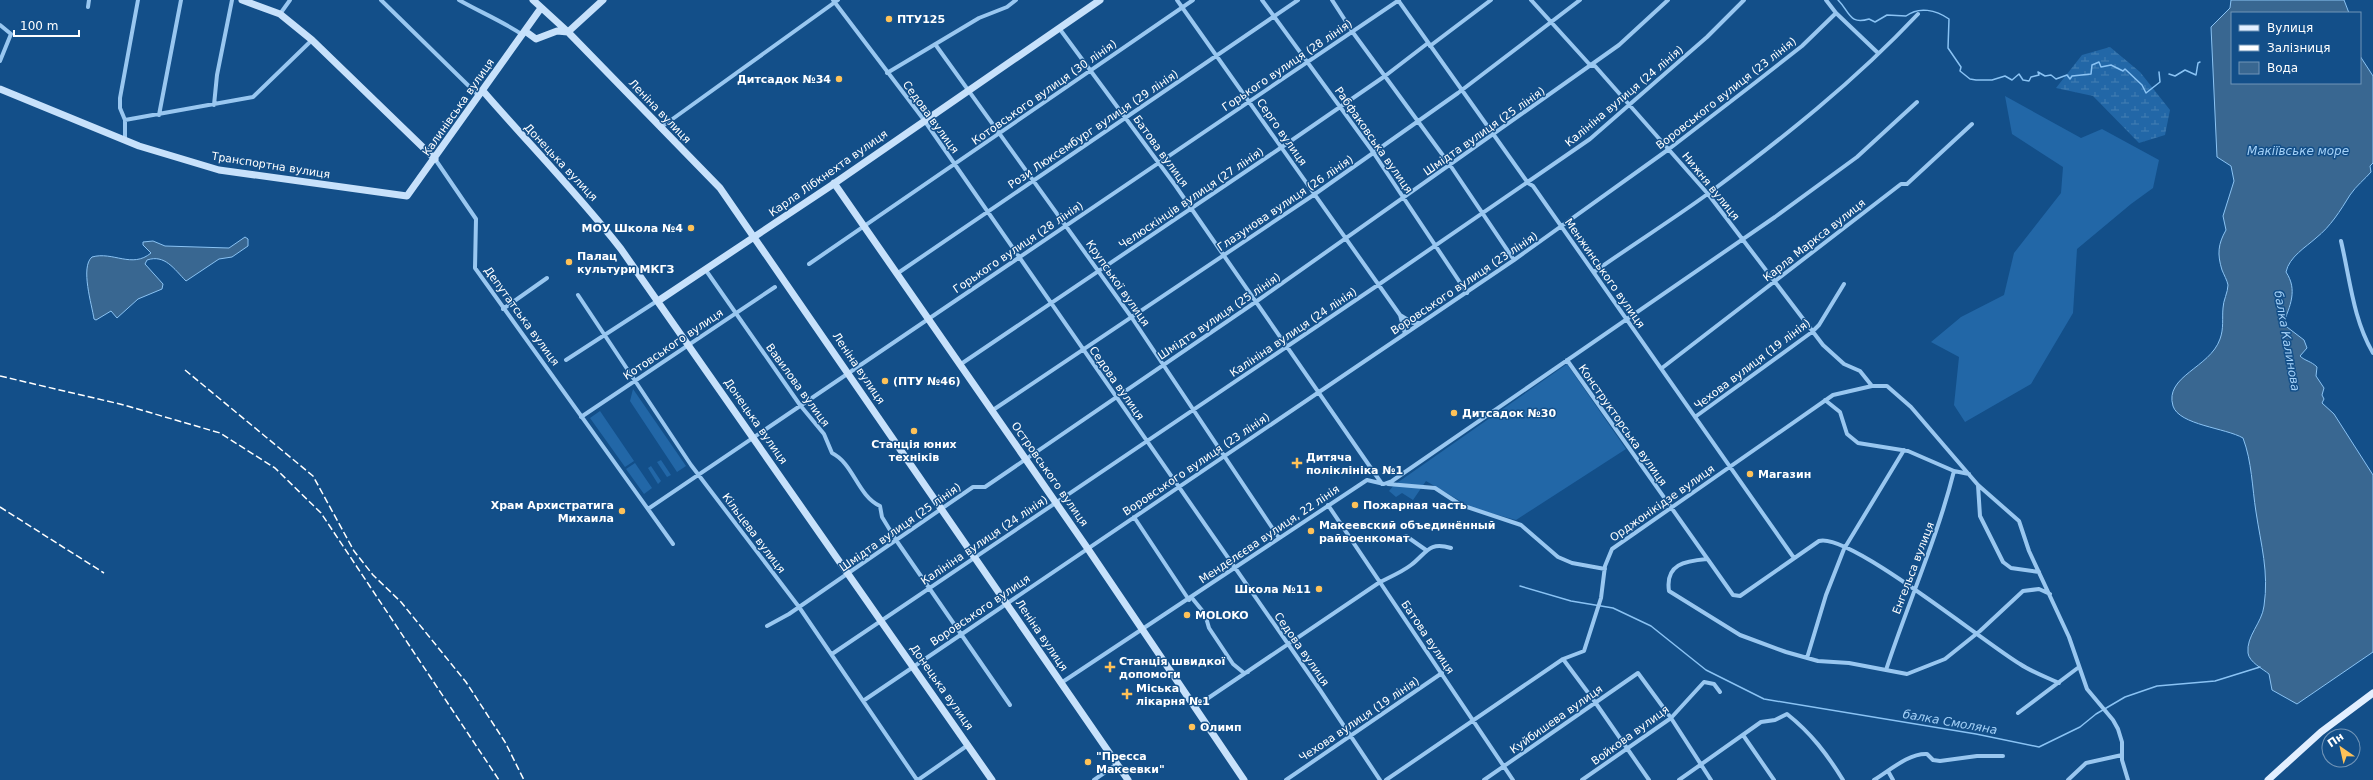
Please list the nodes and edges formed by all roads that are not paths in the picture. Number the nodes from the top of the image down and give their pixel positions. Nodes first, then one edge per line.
1 (89, 0) edge
2 (138, 0) edge
3 (182, 0) edge
4 (232, 0) edge
5 (242, 0) edge
6 (290, 0) edge
7 (382, 0) edge
8 (459, 0) edge
9 (533, 0) edge
10 (603, 0) edge
11 (1016, 0) edge
12 (1100, 0) edge
13 (1176, 0) edge
14 (1193, 0) edge
15 (1262, 0) edge
16 (1298, 0) edge
17 (1332, 0) edge
18 (1398, 0) edge
19 (1492, 0) edge
20 (1531, 0) edge
21 (1580, 0) edge
22 (1668, 0) edge
23 (1744, 0) edge
24 (1826, 0) edge
25 (835, 1) edge
26 (88, 7) dead end
27 (541, 8) junction
28 (1182, 8) junction
29 (1836, 13) junction
30 (280, 14) junction
31 (1918, 14) dead end
32 (1274, 16) junction
33 (1553, 22) junction
34 (0, 25) edge
35 (1059, 28) junction
36 (1354, 31) junction
37 (568, 32) junction
38 (524, 33) junction
39 (312, 40) junction
40 (935, 44) junction
41 (1429, 45) junction
42 (1878, 53) junction
43 (1217, 55) junction
44 (0, 61) edge
45 (1306, 63) junction
46 (1591, 66) junction
47 (1090, 71) junction
48 (888, 73) junction
49 (1385, 76) junction
50 (0, 89) edge
51 (1462, 89) junction
52 (968, 90) junction
53 (481, 93) junction
54 (1250, 101) junction
55 (1917, 102) dead end
56 (214, 105) junction
57 (1630, 105) junction
58 (1340, 106) junction
59 (159, 115) junction
60 (1125, 118) junction
61 (124, 120) junction
62 (924, 120) junction
63 (1417, 120) junction
64 (1972, 124) dead end
65 (659, 128) junction
66 (1000, 134) junction
67 (1495, 134) junction
68 (125, 140) junction
69 (1282, 147) junction
70 (1669, 148) junction
71 (1372, 152) junction
72 (435, 159) junction
73 (1159, 163) junction
74 (955, 165) junction
75 (1450, 166) junction
76 (1033, 181) junction
77 (834, 183) junction
78 (1528, 183) junction
79 (1315, 194) junction
80 (1708, 194) junction
81 (407, 196) joint
82 (1404, 198) junction
83 (1191, 208) junction
84 (987, 212) junction
85 (1482, 212) junction
86 (1066, 226) junction
87 (866, 227) junction
88 (1561, 227) junction
89 (755, 237) junction
90 (1346, 238) junction
91 (1743, 239) junction
92 (2341, 241) dead end
93 (1436, 245) junction
94 (1224, 255) junction
95 (1019, 257) junction
96 (1514, 260) junction
97 (809, 264) dead end
98 (705, 269) junction
99 (1099, 272) junction
100 (1594, 272) junction
101 (898, 273) junction
102 (547, 278) dead end
103 (1774, 282) junction
104 (1844, 284) dead end
105 (1378, 285) junction
106 (775, 287) dead end
107 (1467, 293) junction
108 (578, 296) dead end
109 (658, 301) junction
110 (1257, 301) junction
111 (1051, 304) junction
112 (503, 309) junction
113 (736, 313) junction
114 (1400, 315) junction
115 (930, 318) junction
116 (1132, 318) junction
117 (1626, 318) junction
118 (1421, 323) junction
119 (1812, 332) junction
120 (1405, 334) junction
121 (605, 335) junction
122 (689, 345) junction
123 (1288, 346) junction
124 (1083, 350) junction
125 (2373, 353) edge
126 (566, 360) dead end
127 (1567, 360) junction
128 (961, 364) junction
129 (1163, 365) junction
130 (1662, 368) junction
131 (848, 372) junction
132 (634, 381) junction
133 (1872, 386) junction
134 (1319, 392) junction
135 (1116, 396) junction
136 (1825, 400) junction
137 (800, 405) junction
138 (1194, 409) junction
139 (993, 410) junction
140 (581, 417) junction
141 (1695, 417) junction
142 (754, 436) junction
143 (1147, 441) junction
144 (1904, 450) junction
145 (1225, 457) junction
146 (1026, 459) junction
147 (1730, 467) junction
148 (1954, 471) junction
149 (1969, 474) junction
150 (698, 475) junction
151 (1382, 484) junction
152 (1388, 484) junction
153 (1978, 485) junction
154 (1179, 487) junction
155 (1056, 502) junction
156 (1328, 505) junction
157 (1670, 508) junction
158 (648, 509) junction
159 (942, 509) junction
160 (1134, 517) junction
161 (1406, 536) dead end
162 (1279, 538) junction
163 (896, 540) junction
164 (672, 544) dead end
165 (1451, 548) dead end
166 (1845, 548) junction
167 (1088, 549) junction
168 (1426, 550) junction
169 (975, 557) junction
170 (1794, 558) junction
171 (1707, 559) junction
172 (1235, 569) junction
173 (1605, 569) junction
174 (849, 572) junction
175 (2039, 572) junction
176 (1380, 582) junction
177 (929, 588) junction
178 (1914, 590) junction
179 (2050, 594) junction
180 (1190, 599) junction
181 (1006, 603) junction
182 (799, 607) junction
183 (882, 620) junction
184 (767, 626) dead end
185 (1143, 630) junction
186 (961, 634) junction
187 (1976, 634) junction
188 (1289, 645) junction
189 (832, 654) junction
190 (1807, 658) junction
191 (1562, 659) junction
192 (915, 666) junction
193 (2079, 667) junction
194 (1886, 670) junction
195 (1251, 671) junction
196 (1442, 673) junction
197 (1061, 683) junction
198 (2059, 683) junction
199 (1720, 692) dead end
200 (2373, 693) edge
201 (863, 701) junction
202 (1595, 702) junction
203 (1010, 706) dead end
204 (1195, 707) junction
205 (2018, 713) dead end
206 (1671, 718) junction
207 (1473, 721) junction
208 (1743, 735) junction
209 (1350, 736) junction
210 (968, 745) junction
211 (1628, 750) junction
212 (2122, 755) junction
213 (2003, 756) dead end
214 (1117, 764) junction
215 (1701, 765) junction
216 (1504, 766) junction
217 (1888, 771) junction
218 (917, 780) edge
219 (992, 780) edge
220 (1094, 780) edge
221 (1128, 780) edge
222 (1244, 780) edge
223 (1286, 780) edge
224 (1380, 780) edge
225 (1386, 780) edge
226 (1484, 780) edge
227 (1513, 780) edge
228 (1582, 780) edge
229 (1649, 780) edge
230 (1679, 780) edge
231 (1711, 780) edge
232 (1774, 780) edge
233 (1843, 780) edge
234 (1874, 780) edge
235 (1893, 780) edge
236 (2068, 780) edge
237 (2128, 780) edge
238 (2268, 780) edge

1 - 26 street
2 - 61 street
3 - 59 street
4 - 56 street
5 - 30 street, Депутатська вулиця
6 - 30 street
7 - 53 street
8 - 38 street
9 - 27 street, Леніна вулиця
10 - 37 street
11 - 40 street
12 - 35 street, Карла Лібкнехта вулиця
13 - 28 street, Серго вулиця
14 - 28 street, Котовського вулиця (30 лiнiя)
15 - 32 street, Рабфаковська вулиця
16 - 32 street, Рози Люксембург вулиця (29 лiнiя)
17 - 36 street
18 - 36 street, Горького вулиця (28 лiнiя)
18 - 41 street, Менжинського вулиця
19 - 41 street, Челюскінців вулиця (27 лiнiя)
20 - 33 street, Нижня вулиця
21 - 33 street, Глазунова вулиця (26 лiнiя)
22 - 46 street, Шмідта вулиця (25 лiнiя)
23 - 57 street, Калініна вулиця (24 лiнiя)
24 - 29 street
25 - 48 street, Седова вулиця
25 - 65 street
27 - 37 street, Леніна вулиця
27 - 38 street, Калинівська вулиця
28 - 43 street, Серго вулиця
28 - 47 street, Котовського вулиця (30 лiнiя)
29 - 42 street
29 - 70 street, Воровського вулиця (23 лiнiя)
30 - 39 street, Депутатська вулиця
31 - 42 street
32 - 43 street, Рози Люксембург вулиця (29 лiнiя)
32 - 45 street, Рабфаковська вулиця
33 - 46 street, Нижня вулиця
33 - 51 street, Глазунова вулиця (26 лiнiя)
34 - 44 street
35 - 47 street, Батова вулиця
35 - 52 street, Карла Лібкнехта вулиця
36 - 45 street, Горького вулиця (28 лiнiя)
36 - 49 street
37 - 38 street
37 - 65 street, Леніна вулиця
38 - 53 street, Калинівська вулиця
39 - 56 street
39 - 72 street, Депутатська вулиця
40 - 48 street
40 - 52 street, Крупської вулиця
41 - 49 street, Челюскінців вулиця (27 лiнiя)
41 - 51 street, Менжинського вулиця
42 - 80 street
43 - 54 street, Серго вулиця
43 - 60 street, Рози Люксембург вулиця (29 лiнiя)
45 - 54 street, Горького вулиця (28 лiнiя)
45 - 58 street, Рабфаковська вулиця
46 - 57 street, Нижня вулиця
46 - 67 street, Шмідта вулиця (25 лiнiя)
47 - 60 street, Батова вулиця
47 - 66 street, Котовського вулиця (30 лiнiя)
48 - 62 street, Седова вулиця
49 - 58 street, Челюскінців вулиця (27 лiнiя)
49 - 63 street
50 - 68 street, Транспортна вулиця
51 - 63 street, Глазунова вулиця (26 лiнiя)
51 - 67 street, Менжинського вулиця
52 - 62 street, Карла Лібкнехта вулиця
52 - 66 street, Крупської вулиця
53 - 72 street, Калинівська вулиця
53 - 109 street, Донецька вулиця
54 - 69 street, Серго вулиця
54 - 73 street, Горького вулиця (28 лiнiя)
55 - 91 street
56 - 59 street
57 - 70 street, Нижня вулиця
57 - 78 street, Калініна вулиця (24 лiнiя)
58 - 69 street, Челюскінців вулиця (27 лiнiя)
58 - 71 street, Рабфаковська вулиця
59 - 61 street
60 - 73 street, Батова вулиця
60 - 76 street, Рози Люксембург вулиця (29 лiнiя)
61 - 68 street
62 - 74 street, Седова вулиця
62 - 77 street, Карла Лібкнехта вулиця
63 - 71 street, Глазунова вулиця (26 лiнiя)
63 - 75 street
64 - 103 street, Карла Маркса вулиця
65 - 89 street, Леніна вулиця
66 - 74 street, Котовського вулиця (30 лiнiя)
66 - 76 street, Крупської вулиця
67 - 75 street, Шмідта вулиця (25 лiнiя)
67 - 78 street, Менжинського вулиця
68 - 81 street, Транспортна вулиця
69 - 79 street, Серго вулиця
69 - 83 street, Челюскінців вулиця (27 лiнiя)
70 - 80 street, Нижня вулиця
70 - 88 street, Воровського вулиця (23 лiнiя)
71 - 79 street, Глазунова вулиця (26 лiнiя)
71 - 82 street, Рабфаковська вулиця
72 - 81 street, Калинівська вулиця
72 - 112 street, Депутатська вулиця
73 - 83 street, Батова вулиця
73 - 86 street, Горького вулиця (28 лiнiя)
74 - 84 street, Седова вулиця
74 - 87 street, Котовського вулиця (30 лiнiя)
75 - 82 street, Шмідта вулиця (25 лiнiя)
75 - 85 street
76 - 84 street, Рози Люксембург вулиця (29 лiнiя)
76 - 86 street, Крупської вулиця
77 - 87 street, Островського вулиця
77 - 89 street, Карла Лібкнехта вулиця
78 - 85 street, Калініна вулиця (24 лiнiя)
78 - 88 street, Менжинського вулиця
79 - 90 street, Серго вулиця
79 - 94 street, Глазунова вулиця (26 лiнiя)
80 - 91 street, Нижня вулиця
80 - 100 street
82 - 90 street, Шмідта вулиця (25 лiнiя)
82 - 93 street, Рабфаковська вулиця
83 - 94 street, Батова вулиця
83 - 99 street, Челюскінців вулиця (27 лiнiя)
84 - 95 street, Седова вулиця
84 - 101 street, Рози Люксембург вулиця (29 лiнiя)
85 - 93 street, Калініна вулиця (24 лiнiя)
85 - 96 street
86 - 95 street, Горького вулиця (28 лiнiя)
86 - 99 street, Крупської вулиця
87 - 97 street
87 - 101 street, Островського вулиця
88 - 96 street, Воровського вулиця (23 лiнiя)
88 - 100 street, Менжинського вулиця
89 - 98 street, Карла Лібкнехта вулиця
89 - 131 street, Леніна вулиця
90 - 105 street, Серго вулиця
90 - 110 street, Шмідта вулиця (25 лiнiя)
91 - 103 street, Нижня вулиця
91 - 117 street
92 - 125 street
93 - 105 street, Калініна вулиця (24 лiнiя)
93 - 107 street, Рабфаковська вулиця
94 - 110 street, Батова вулиця
94 - 116 street, Глазунова вулиця (26 лiнiя)
95 - 111 street, Седова вулиця
95 - 115 street, Горького вулиця (28 лiнiя)
96 - 107 street, Воровського вулиця (23 лiнiя)
98 - 109 street, Карла Лібкнехта вулиця
98 - 113 street, Вавилова вулиця
99 - 111 street, Челюскінців вулиця (27 лiнiя)
99 - 116 street, Крупської вулиця
100 - 117 street, Менжинського вулиця
101 - 115 street, Островського вулиця
102 - 112 street
103 - 119 street, Нижня вулиця
103 - 130 street, Карла Маркса вулиця
104 - 119 street, Чехова вулиця (19 лiнiя)
105 - 114 street, Серго вулиця
105 - 123 street, Калініна вулиця (24 лiнiя)
106 - 113 street, Котовського вулиця
107 - 118 street, Воровського вулиця (23 лiнiя)
108 - 121 street, Кільцева вулиця
109 - 121 street, Карла Лібкнехта вулиця
109 - 122 street, Донецька вулиця
110 - 123 street, Батова вулиця
110 - 129 street, Шмідта вулиця (25 лiнiя)
111 - 124 street, Седова вулиця
111 - 128 street, Челюскінців вулиця (27 лiнiя)
112 - 140 street, Депутатська вулиця
113 - 122 street, Котовського вулиця
113 - 137 street, Вавилова вулиця
114 - 118 street, Серго вулиця
114 - 120 street, Серго вулиця
115 - 128 street, Островського вулиця
115 - 131 street, Горького вулиця (28 лiнiя)
116 - 124 street, Глазунова вулиця (26 лiнiя)
116 - 129 street, Крупської вулиця
117 - 127 street
117 - 130 street, Менжинського вулиця
118 - 120 street, Воровського вулиця (23 лiнiя)
119 - 133 street, Нижня вулиця
119 - 141 street, Чехова вулиця (19 лiнiя)
120 - 134 street, Воровського вулиця (23 лiнiя)
121 - 126 street, Карла Лібкнехта вулиця
121 - 132 street, Кільцева вулиця
122 - 132 street, Котовського вулиця
122 - 142 street, Донецька вулиця
123 - 134 street, Батова вулиця
123 - 138 street, Калініна вулиця (24 лiнiя)
124 - 135 street, Седова вулиця
124 - 139 street, Глазунова вулиця (26 лiнiя)
127 - 152 street
127 - 157 street, Конструкторська вулиця
128 - 139 street, Островського вулиця
129 - 135 street, Шмідта вулиця (25 лiнiя)
129 - 138 street, Крупської вулиця
130 - 141 street, Менжинського вулиця
131 - 137 street, Горького вулиця (28 лiнiя)
131 - 159 street, Леніна вулиця
132 - 140 street, Котовського вулиця
132 - 150 street, Кільцева вулиця
133 - 136 street, Орджонікідзе вулиця
133 - 149 street
134 - 145 street, Воровського вулиця (23 лiнiя)
134 - 151 street, Батова вулиця
135 - 143 street, Седова вулиця
135 - 146 street, Шмідта вулиця (25 лiнiя)
136 - 144 street
136 - 147 street, Орджонікідзе вулиця
137 - 142 street, Горького вулиця (28 лiнiя)
137 - 163 street, Вавилова вулиця
138 - 143 street, Калініна вулиця (24 лiнiя)
138 - 145 street, Крупської вулиця
139 - 146 street, Островського вулиця
140 - 158 street, Депутатська вулиця
141 - 147 street, Менжинського вулиця
142 - 150 street, Горького вулиця (28 лiнiя)
142 - 174 street, Донецька вулиця
143 - 154 street, Седова вулиця
143 - 155 street, Калініна вулиця (24 лiнiя)
144 - 148 street
144 - 166 street
145 - 154 street, Воровського вулиця (23 лiнiя)
145 - 162 street, Крупської вулиця
146 - 155 street, Островського вулиця
146 - 159 street, Шмідта вулиця (25 лiнiя)
147 - 157 street, Орджонікідзе вулиця
147 - 170 street, Менжинського вулиця
148 - 149 street
148 - 178 street, Енгельса вулиця
149 - 153 street
150 - 158 street, Горького вулиця (28 лiнiя)
150 - 182 street, Кільцева вулиця
151 - 152 street, Менделєєва вулиця, 22 лінія
151 - 156 street, Менделєєва вулиця, 22 лінія
152 - 173 street, Менделєєва вулиця, 22 лінія
153 - 175 street
153 - 175 street
154 - 160 street, Воровського вулиця (23 лiнiя)
154 - 172 street, Седова вулиця
155 - 167 street, Островського вулиця
155 - 169 street, Калініна вулиця (24 лiнiя)
156 - 162 street, Менделєєва вулиця, 22 лінія
156 - 176 street, Батова вулиця
157 - 171 street, Конструкторська вулиця
157 - 173 street, Орджонікідзе вулиця
158 - 164 street, Депутатська вулиця
159 - 163 street, Шмідта вулиця (25 лiнiя)
159 - 169 street, Леніна вулиця
160 - 167 street, Воровського вулиця (23 лiнiя)
160 - 180 street
161 - 168 street
162 - 172 street, Менделєєва вулиця, 22 лінія
163 - 174 street, Шмідта вулиця (25 лiнiя)
163 - 177 street, Вавилова вулиця
165 - 168 street
166 - 170 street
166 - 178 street
166 - 190 street
167 - 181 street, Воровського вулиця
167 - 185 street, Островського вулиця
168 - 176 street
169 - 177 street, Калініна вулиця (24 лiнiя)
169 - 181 street, Леніна вулиця
170 - 171 street, Конструкторська вулиця
171 - 190 street
172 - 180 street, Менделєєва вулиця, 22 лінія
172 - 188 street, Седова вулиця
173 - 191 street, Орджонікідзе вулиця
174 - 182 street, Шмідта вулиця (25 лiнiя)
174 - 183 street, Донецька вулиця
175 - 179 street
176 - 188 street
176 - 196 street, Батова вулиця
177 - 183 street, Калініна вулиця (24 лiнiя)
177 - 186 street, Вавилова вулиця
178 - 187 street
178 - 194 street, Енгельса вулиця
179 - 187 street
179 - 193 street
180 - 185 street, Менделєєва вулиця, 22 лінія
180 - 195 street
181 - 186 street, Воровського вулиця
181 - 197 street, Леніна вулиця
182 - 184 street, Шмідта вулиця (25 лiнiя)
182 - 189 street, Кільцева вулиця
183 - 189 street, Калініна вулиця (24 лiнiя)
183 - 192 street, Донецька вулиця
185 - 197 street, Менделєєва вулиця, 22 лінія
185 - 204 street, Островського вулиця
186 - 192 street, Воровського вулиця
186 - 203 street, Вавилова вулиця
187 - 194 street
187 - 198 street
188 - 195 street
188 - 209 street, Седова вулиця
189 - 201 street, Кільцева вулиця
190 - 194 street
191 - 202 street
191 - 207 street, Орджонікідзе вулиця
192 - 201 street, Воровського вулиця
192 - 210 street, Донецька вулиця
193 - 198 street
193 - 212 street
195 - 204 street
196 - 207 street, Батова вулиця
196 - 209 street, Чехова вулиця (19 лiнiя)
197 - 214 street, Леніна вулиця
198 - 205 street
199 - 206 street, Войкова вулиця
200 - 238 main road
201 - 218 street, Кільцева вулиця
202 - 206 street, Куйбишева вулиця
202 - 211 street
202 - 216 street, Куйбишева вулиця
204 - 222 street, Островського вулиця
206 - 211 street, Войкова вулиця
206 - 215 street
207 - 216 street, Батова вулиця
207 - 225 street, Орджонікідзе вулиця
208 - 215 street
208 - 232 street
208 - 233 street
209 - 223 street, Чехова вулиця (19 лiнiя)
209 - 224 street, Седова вулиця
210 - 218 street
210 - 219 street, Донецька вулиця
211 - 228 street, Войкова вулиця
211 - 229 street
212 - 236 street
212 - 237 street
213 - 217 street
214 - 220 street
214 - 221 street, Леніна вулиця
215 - 230 street
215 - 231 street
216 - 226 street, Куйбишева вулиця
216 - 227 street, Батова вулиця
217 - 234 street
217 - 235 street

